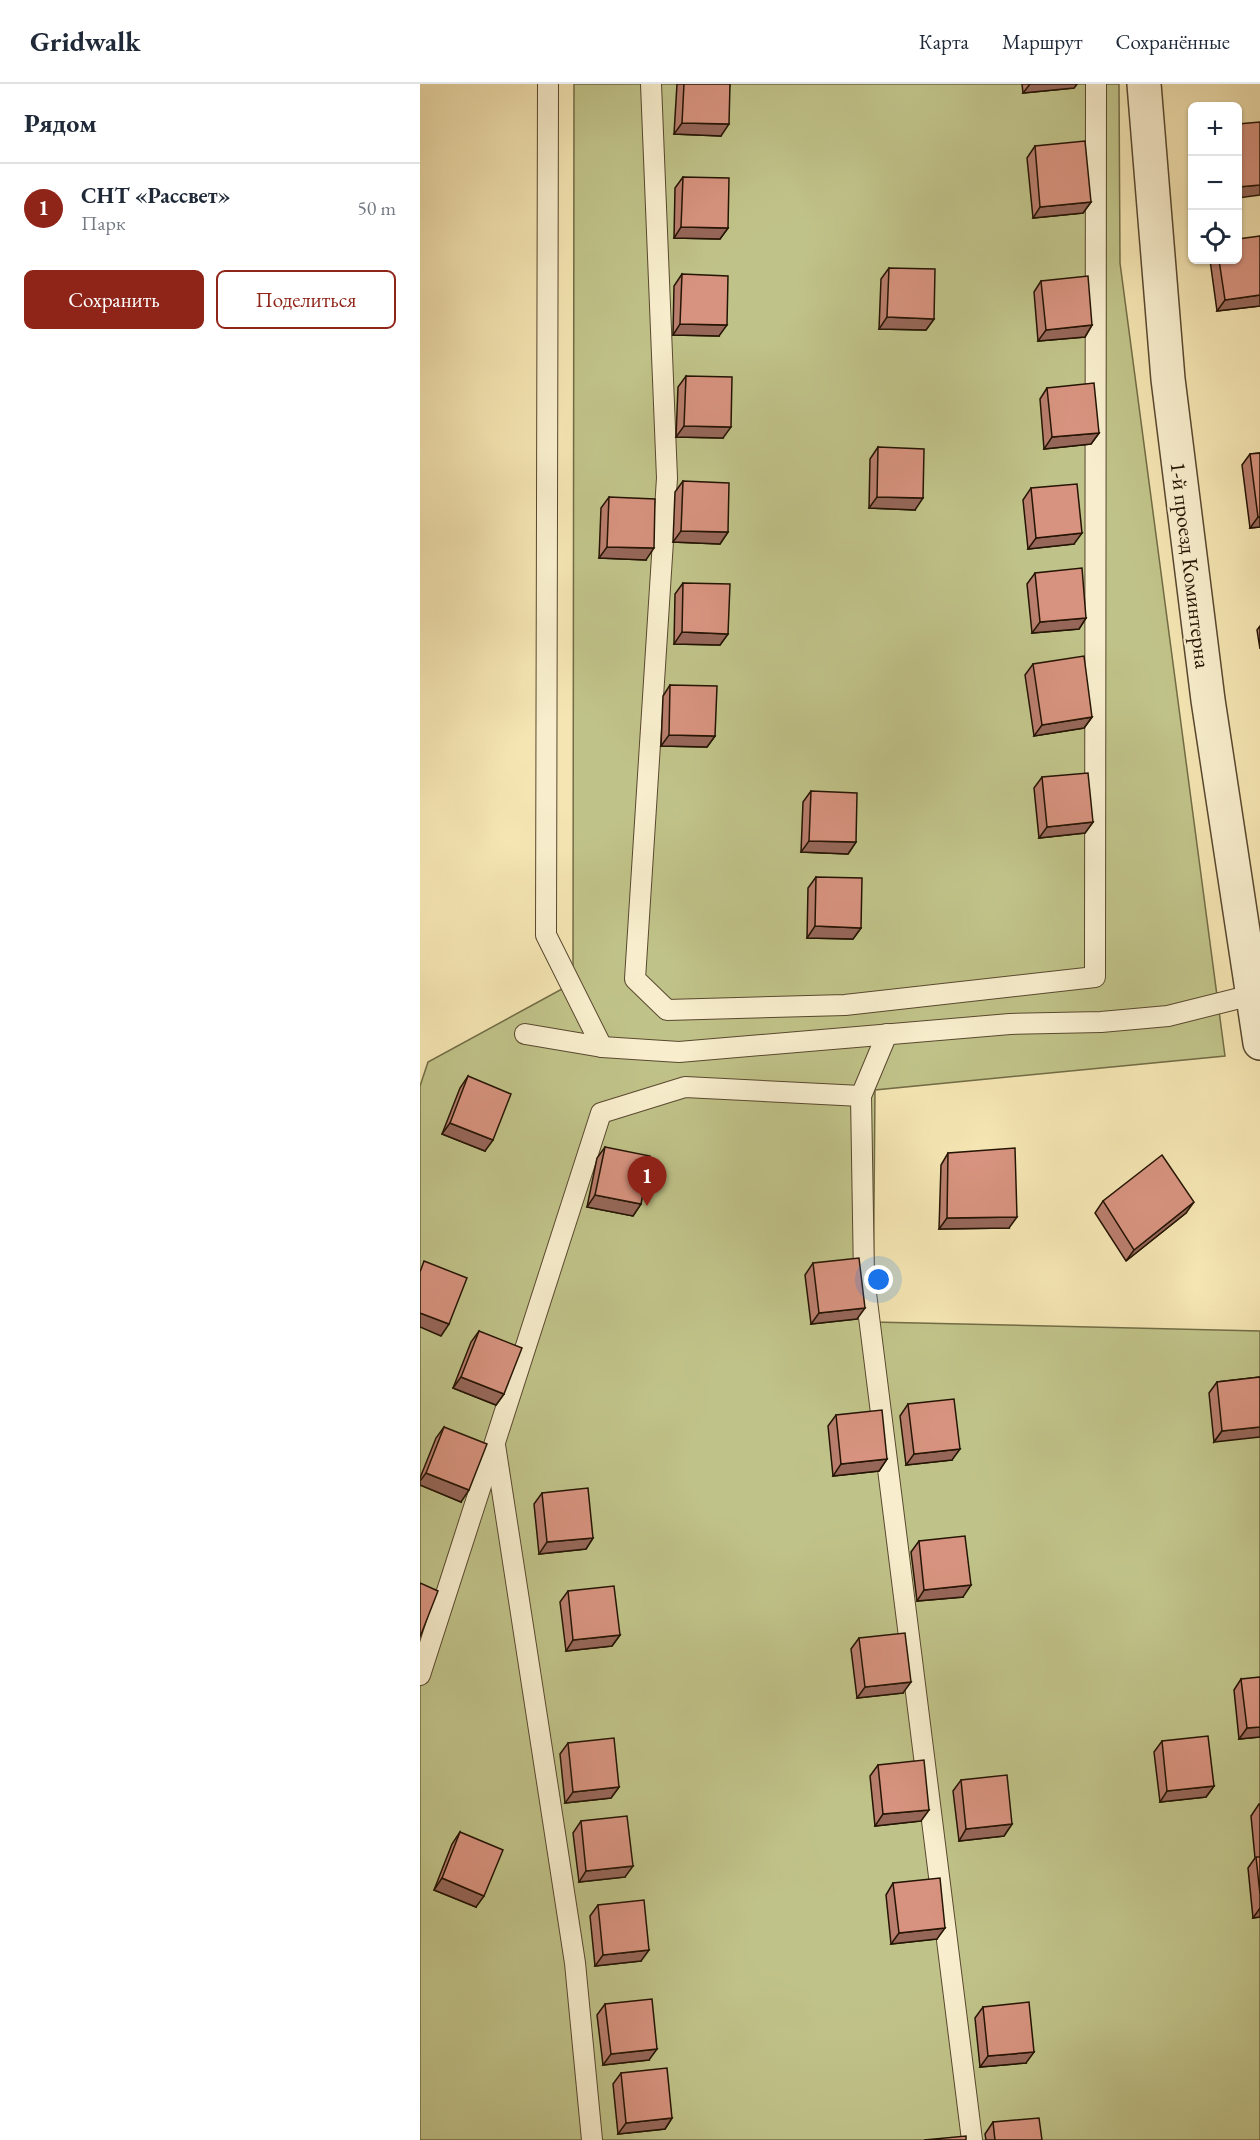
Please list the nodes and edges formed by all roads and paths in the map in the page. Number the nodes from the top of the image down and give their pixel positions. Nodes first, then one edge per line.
1 (548, 84) edge
2 (651, 84) edge
3 (1096, 84) edge
4 (1144, 84) edge
5 (1252, 995) junction
6 (525, 1034) dead end
7 (888, 1034) junction
8 (1260, 1043) edge
9 (602, 1047) junction
10 (861, 1096) junction
11 (494, 1440) junction
12 (420, 1675) edge
13 (592, 2140) edge
14 (972, 2140) edge

1 - 9 lane
2 - 3 lane
4 - 5 street, 1-й проезд Коминтерна
5 - 7 lane
5 - 8 street, 1-й проезд Коминтерна
6 - 9 lane
7 - 9 lane
7 - 10 lane
10 - 11 lane
10 - 14 lane
11 - 12 lane
11 - 13 lane

